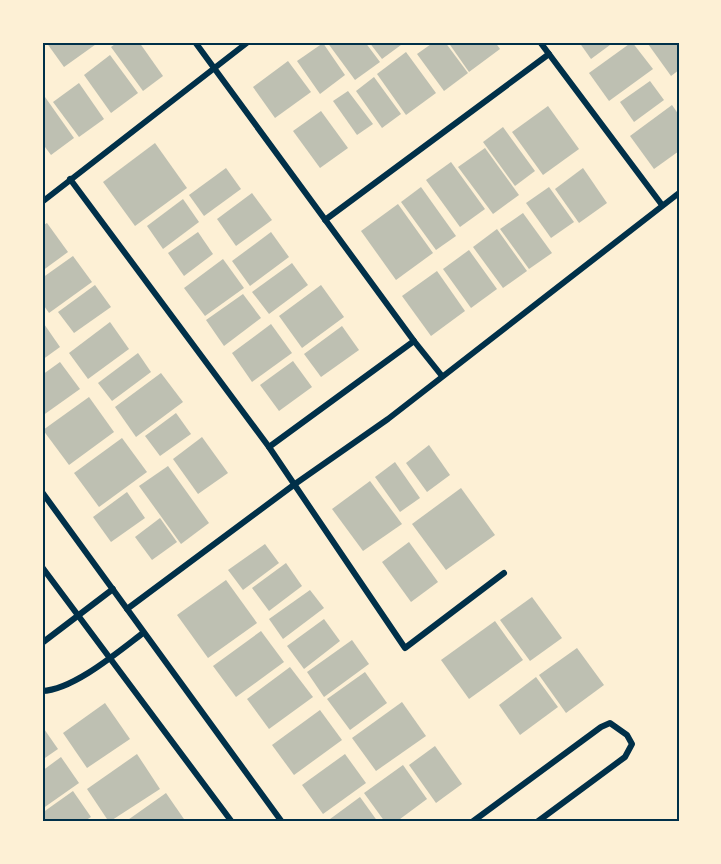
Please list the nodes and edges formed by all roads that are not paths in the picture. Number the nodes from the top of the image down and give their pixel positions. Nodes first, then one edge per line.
1 (195, 42) edge
2 (248, 42) edge
3 (540, 42) edge
4 (549, 54) junction
5 (214, 67) junction
6 (70, 179) junction
7 (679, 193) edge
8 (42, 202) edge
9 (662, 205) junction
10 (325, 220) junction
11 (414, 341) junction
12 (442, 376) junction
13 (269, 447) junction
14 (295, 484) junction
15 (42, 492) edge
16 (42, 567) edge
17 (504, 573) dead end
18 (112, 589) junction
19 (127, 609) junction
20 (78, 616) junction
21 (143, 633) junction
22 (42, 643) edge
23 (110, 658) junction
24 (42, 691) edge
25 (231, 822) edge
26 (282, 822) edge
27 (472, 822) edge
28 (537, 822) edge

1 - 5 street
2 - 5 street
3 - 4 street
4 - 9 street
4 - 10 street
5 - 6 street
5 - 10 street
6 - 8 street
6 - 13 street
7 - 9 street
9 - 12 street
10 - 11 street
11 - 12 street
11 - 13 street
12 - 14 street
13 - 14 street
14 - 17 street
14 - 19 street
15 - 18 street
16 - 20 street
18 - 19 street
18 - 20 street
19 - 21 street
20 - 22 street
20 - 23 street
21 - 23 street
21 - 26 street
23 - 24 street
23 - 25 street
27 - 28 street

